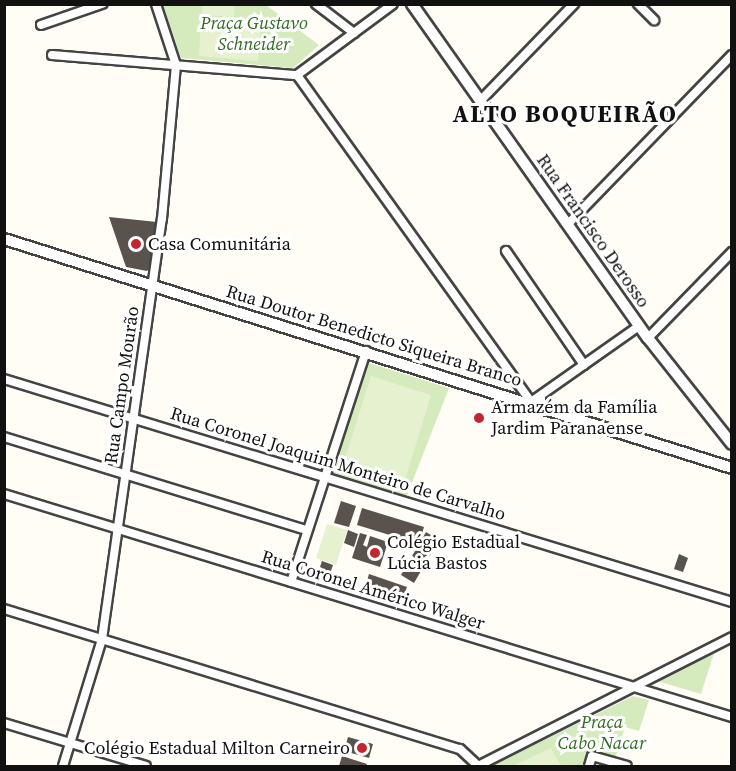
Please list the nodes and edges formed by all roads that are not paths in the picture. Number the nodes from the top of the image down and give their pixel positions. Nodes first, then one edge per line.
1 (102, 4) edge
2 (156, 4) edge
3 (316, 4) edge
4 (393, 4) edge
5 (412, 4) edge
6 (574, 4) edge
7 (638, 4) edge
8 (654, 20) dead end
9 (41, 25) dead end
10 (354, 33) junction
11 (52, 55) dead end
12 (732, 55) edge
13 (176, 65) junction
14 (297, 75) junction
15 (481, 100) junction
16 (568, 224) junction
17 (4, 239) edge
18 (506, 251) dead end
19 (732, 252) edge
20 (153, 285) junction
21 (639, 326) junction
22 (648, 338) junction
23 (366, 351) junction
24 (585, 365) junction
25 (4, 379) edge
26 (531, 402) junction
27 (134, 419) junction
28 (4, 437) edge
29 (732, 444) edge
30 (732, 468) edge
31 (126, 474) junction
32 (323, 477) junction
33 (4, 494) edge
34 (118, 528) junction
35 (307, 530) junction
36 (291, 582) junction
37 (732, 602) edge
38 (4, 609) edge
39 (732, 637) edge
40 (102, 639) junction
41 (633, 687) junction
42 (732, 717) edge
43 (4, 723) edge
44 (70, 743) junction
45 (63, 766) edge
46 (146, 766) edge
47 (478, 766) edge
48 (589, 766) edge
49 (627, 766) edge

1 - 9 street
2 - 13 street, Rua Campo Mourão
3 - 10 street
4 - 10 street
5 - 15 street, Rua Francisco Derosso
6 - 15 street
7 - 8 street
10 - 14 street
11 - 13 street
12 - 16 street
13 - 14 street
13 - 20 street, Rua Campo Mourão
14 - 26 street
15 - 16 street, Rua Francisco Derosso
16 - 21 street, Rua Francisco Derosso
17 - 20 street, Rua Doutor Benedicto Siqueira Branco
18 - 24 street
19 - 22 street
20 - 23 street, Rua Doutor Benedicto Siqueira Branco
20 - 27 street, Rua Campo Mourão
21 - 22 street, Rua Francisco Derosso
21 - 24 street
22 - 29 street, Rua Francisco Derosso
23 - 26 street, Rua Doutor Benedicto Siqueira Branco
23 - 32 street
24 - 26 street
25 - 27 street, Rua Coronel Joaquim Monteiro de Carvalho
26 - 30 street, Rua Doutor Benedicto Siqueira Branco
27 - 31 street, Rua Campo Mourão
27 - 32 street, Rua Coronel Joaquim Monteiro de Carvalho
28 - 31 street
31 - 34 street, Rua Campo Mourão
31 - 35 street
32 - 35 street
32 - 37 street, Rua Coronel Joaquim Monteiro de Carvalho
33 - 34 street, Rua Coronel Américo Walger
34 - 36 street, Rua Coronel Américo Walger
34 - 40 street, Rua Campo Mourão
35 - 36 street
36 - 41 street, Rua Coronel Américo Walger
38 - 40 street
39 - 41 street
40 - 44 street, Rua Campo Mourão
40 - 47 street
41 - 42 street, Rua Coronel Américo Walger
41 - 47 street
43 - 44 street
44 - 45 street, Rua Campo Mourão
44 - 46 street
48 - 49 street

